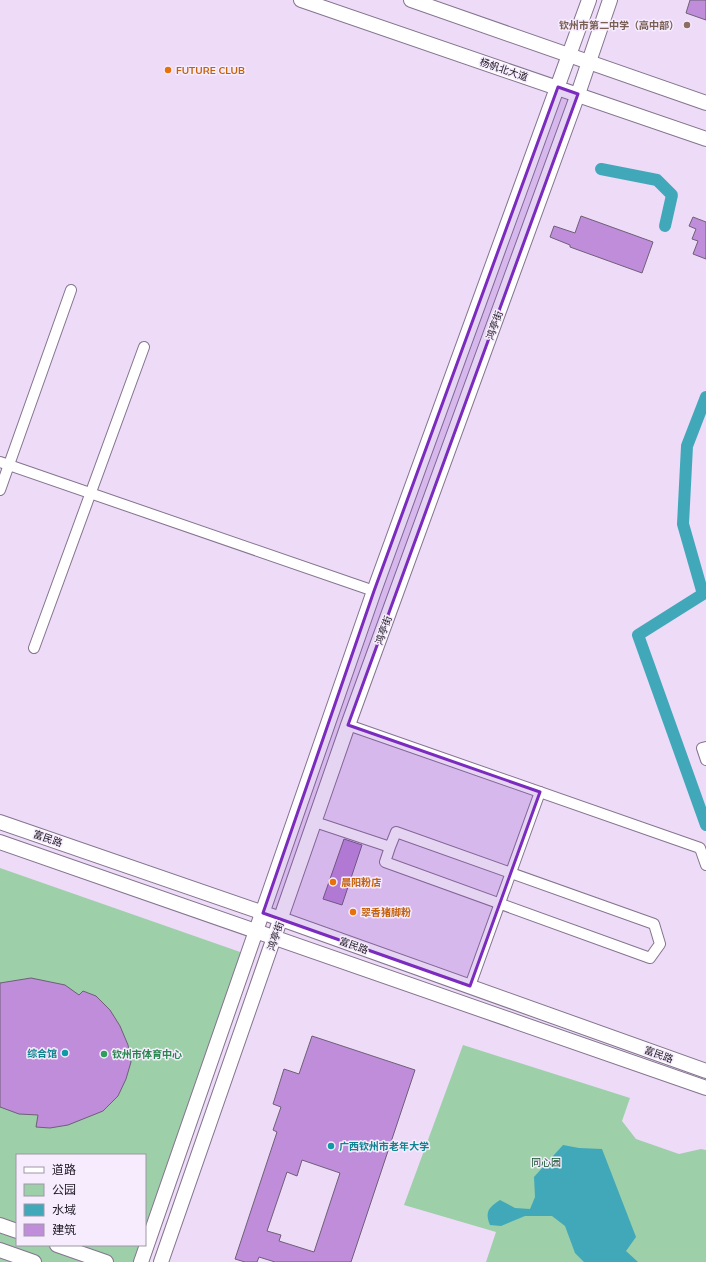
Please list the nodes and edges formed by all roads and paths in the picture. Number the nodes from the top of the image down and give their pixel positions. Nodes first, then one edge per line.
1 (301, 0) edge
2 (411, 0) edge
3 (589, 0) edge
4 (610, 0) edge
5 (570, 55) junction
6 (590, 62) junction
7 (558, 87) junction
8 (578, 94) junction
9 (706, 103) edge
10 (706, 139) edge
11 (71, 290) dead end
12 (144, 347) dead end
13 (4, 463) edge
14 (0, 490) edge
15 (91, 493) junction
16 (374, 591) junction
17 (34, 648) dead end
18 (348, 725) junction
19 (704, 748) edge
20 (706, 760) edge
21 (540, 792) junction
22 (0, 822) edge
23 (315, 822) junction
24 (0, 842) edge
25 (390, 847) junction
26 (706, 865) edge
27 (511, 872) junction
28 (499, 904) junction
29 (263, 912) junction
30 (281, 919) junction
31 (256, 933) junction
32 (274, 939) junction
33 (470, 986) junction
34 (706, 1071) edge
35 (706, 1088) edge
36 (0, 1225) edge
37 (16, 1231) edge
38 (60, 1246) edge
39 (0, 1250) edge
40 (34, 1262) edge
41 (106, 1262) edge
42 (141, 1262) edge
43 (161, 1262) edge

1 - 7 street, 杨帆北大道
2 - 5 street
3 - 5 street, 鸿亭街
4 - 6 street, 鸿亭街
5 - 6 street
5 - 7 street, 鸿亭街
6 - 8 street, 鸿亭街
6 - 9 street
7 - 8 street, 杨帆北大道
7 - 16 street, 鸿亭街
8 - 10 street, 杨帆北大道
8 - 18 street, 鸿亭街
11 - 13 street
12 - 15 street
13 - 14 street
13 - 15 street
15 - 16 street
15 - 17 street
16 - 29 street, 鸿亭街
18 - 21 street
18 - 23 street, 鸿亭街
19 - 20 street
21 - 26 street
21 - 27 street
22 - 29 street, 富民路
23 - 25 street
23 - 30 street, 鸿亭街
24 - 31 street, 富民路
25 - 27 street
25 - 28 street
27 - 28 street
27 - 28 street
28 - 33 street
29 - 30 street, 富民路
29 - 31 street, 鸿亭街
30 - 32 street, 鸿亭街
30 - 33 street, 富民路
31 - 32 street, 富民路
31 - 42 street, 鸿亭街
32 - 35 street, 富民路
32 - 43 street, 鸿亭街
33 - 34 street, 富民路
36 - 37 street
38 - 41 street
39 - 40 street

